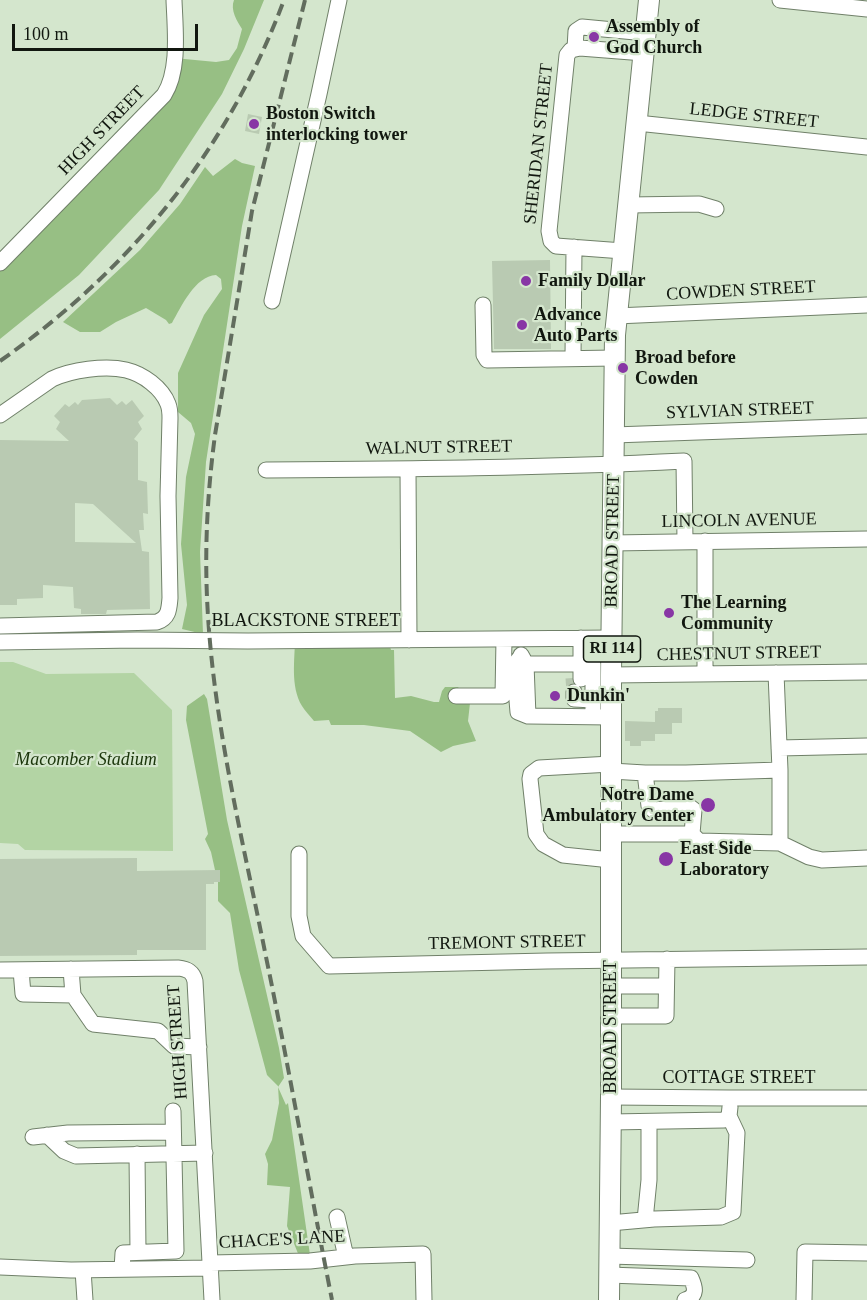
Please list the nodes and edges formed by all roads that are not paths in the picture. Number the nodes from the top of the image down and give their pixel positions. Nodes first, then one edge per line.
1 (174, 0) edge
2 (339, 0) edge
3 (649, 0) edge
4 (780, 0) edge
5 (867, 9) edge
6 (646, 33) junction
7 (575, 49) junction
8 (644, 53) junction
9 (637, 123) junction
10 (867, 147) edge
11 (628, 205) junction
12 (716, 209) dead end
13 (574, 248) junction
14 (623, 251) junction
15 (0, 263) edge
16 (272, 300) dead end
17 (483, 304) dead end
18 (867, 305) edge
19 (616, 316) junction
20 (573, 357) junction
21 (615, 358) junction
22 (0, 415) edge
23 (867, 426) edge
24 (614, 435) junction
25 (614, 464) junction
26 (408, 469) junction
27 (266, 470) dead end
28 (867, 539) edge
29 (705, 541) junction
30 (685, 542) junction
31 (612, 543) junction
32 (0, 626) edge
33 (581, 638) junction
34 (612, 638) junction
35 (504, 639) junction
36 (521, 639) junction
37 (409, 640) junction
38 (0, 642) edge
39 (524, 660) junction
40 (867, 672) edge
41 (776, 673) junction
42 (705, 674) junction
43 (587, 679) junction
44 (456, 696) dead end
45 (602, 717) junction
46 (867, 746) edge
47 (779, 748) junction
48 (611, 767) junction
49 (780, 770) junction
50 (645, 773) junction
51 (611, 834) junction
52 (692, 834) junction
53 (780, 843) junction
54 (299, 854) dead end
55 (867, 858) edge
56 (611, 860) junction
57 (867, 957) edge
58 (667, 959) junction
59 (611, 960) junction
60 (71, 969) junction
61 (0, 970) edge
62 (21, 970) junction
63 (611, 986) junction
64 (666, 986) junction
65 (73, 995) junction
66 (611, 1016) junction
67 (199, 1047) junction
68 (611, 1097) junction
69 (730, 1098) junction
70 (867, 1098) edge
71 (173, 1111) dead end
72 (729, 1116) junction
73 (611, 1122) junction
74 (649, 1122) junction
75 (174, 1131) junction
76 (205, 1153) junction
77 (137, 1154) junction
78 (174, 1154) junction
79 (337, 1217) dead end
80 (645, 1220) junction
81 (609, 1223) junction
82 (138, 1252) junction
83 (867, 1252) edge
84 (350, 1257) junction
85 (747, 1260) dead end
86 (211, 1265) junction
87 (609, 1266) junction
88 (0, 1267) edge
89 (122, 1269) junction
90 (83, 1270) junction
91 (85, 1300) edge
92 (212, 1300) edge
93 (424, 1300) edge
94 (609, 1300) edge
95 (685, 1300) edge
96 (804, 1300) edge

1 - 15 street, HIGH STREET
2 - 16 street
3 - 6 main road, BROAD STREET / RI 114
4 - 5 street
6 - 7 street
6 - 8 main road, BROAD STREET / RI 114
7 - 8 street, SHERIDAN STREET
7 - 13 street, SHERIDAN STREET
8 - 9 main road, BROAD STREET / RI 114
9 - 10 street, LEDGE STREET
9 - 11 main road, BROAD STREET / RI 114
11 - 12 street
11 - 14 main road, BROAD STREET / RI 114
13 - 14 street, SHERIDAN STREET
13 - 20 street
14 - 19 main road, BROAD STREET / RI 114
17 - 20 street
18 - 19 street, COWDEN STREET
19 - 21 main road, BROAD STREET / RI 114
20 - 21 street
21 - 24 main road, BROAD STREET / RI 114
22 - 32 street
23 - 24 street, SYLVIAN STREET
24 - 25 main road, BROAD STREET / RI 114
25 - 26 street, WALNUT STREET
25 - 30 street, WALNUT STREET
25 - 31 main road, BROAD STREET / RI 114
26 - 27 street, WALNUT STREET
26 - 37 street
28 - 29 street, LINCOLN AVENUE
29 - 30 street, LINCOLN AVENUE
29 - 42 street
30 - 31 street, LINCOLN AVENUE
31 - 34 main road, BROAD STREET / RI 114
33 - 34 street, BLACKSTONE STREET
33 - 36 street, BLACKSTONE STREET
33 - 43 street
34 - 43 main road, BROAD STREET / RI 114
35 - 36 street, BLACKSTONE STREET
35 - 37 street, BLACKSTONE STREET
35 - 44 street
36 - 39 street
37 - 38 street, BLACKSTONE STREET
39 - 43 street, CHESTNUT STREET
39 - 45 street
40 - 41 street, CHESTNUT STREET
41 - 42 street, CHESTNUT STREET
41 - 47 street
42 - 43 street, CHESTNUT STREET
43 - 45 main road, BROAD STREET / RI 114
43 - 45 street
45 - 48 main road, BROAD STREET / RI 114
46 - 47 street
47 - 49 street
48 - 50 street
48 - 51 main road, BROAD STREET / RI 114
48 - 56 street
49 - 50 street
49 - 53 street
50 - 52 street
51 - 52 street
51 - 56 main road, BROAD STREET / RI 114
52 - 53 street
53 - 55 street
54 - 59 street, TREMONT STREET
56 - 59 main road, BROAD STREET / RI 114
57 - 58 street, TREMONT STREET
58 - 59 street, TREMONT STREET
58 - 64 street
59 - 63 main road, BROAD STREET / RI 114
60 - 62 street, HIGH STREET
60 - 65 street
60 - 67 street, HIGH STREET
61 - 62 street, HIGH STREET
62 - 65 street
63 - 64 street
63 - 66 main road, BROAD STREET / RI 114
64 - 66 street
65 - 67 street
66 - 68 main road, BROAD STREET / RI 114
67 - 76 street, HIGH STREET
68 - 69 street, COTTAGE STREET
68 - 73 main road, BROAD STREET / RI 114
69 - 70 street, COTTAGE STREET
69 - 72 street
71 - 75 street
72 - 74 street
72 - 80 street
73 - 74 street
73 - 81 main road, BROAD STREET / RI 114
74 - 80 street
75 - 77 street
75 - 78 street
76 - 78 street
76 - 86 street, HIGH STREET
77 - 78 street
77 - 82 street
78 - 82 street
79 - 84 street
80 - 81 street
81 - 87 main road, BROAD STREET / RI 114
82 - 89 street
83 - 96 street
84 - 86 street, CHACE'S LANE
84 - 93 street, CHACE'S LANE
85 - 87 street
86 - 89 street, CHACE'S LANE
86 - 92 street, HIGH STREET
87 - 94 main road, BROAD STREET / RI 114
87 - 95 street
88 - 90 street, CHACE'S LANE
89 - 90 street, CHACE'S LANE
90 - 91 street

